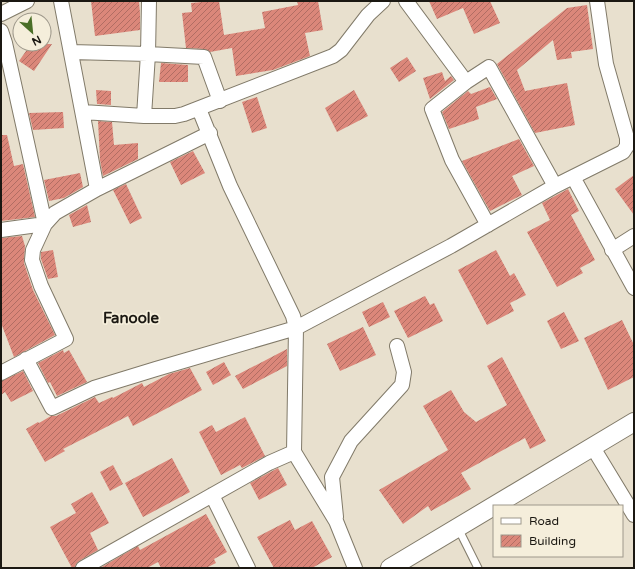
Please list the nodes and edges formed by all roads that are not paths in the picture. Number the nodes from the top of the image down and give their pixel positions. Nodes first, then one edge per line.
1 (27, 1) edge
2 (61, 1) edge
3 (149, 1) edge
4 (383, 1) edge
5 (406, 1) edge
6 (597, 1) edge
7 (1, 14) edge
8 (1, 31) edge
9 (71, 52) junction
10 (148, 54) junction
11 (466, 82) junction
12 (220, 101) junction
13 (199, 109) junction
14 (83, 112) junction
15 (144, 116) junction
16 (210, 133) junction
17 (573, 177) junction
18 (555, 186) junction
19 (97, 190) junction
20 (45, 224) junction
21 (488, 225) junction
22 (1, 230) edge
23 (634, 236) edge
24 (612, 250) junction
25 (634, 288) edge
26 (296, 328) junction
27 (397, 346) dead end
28 (26, 359) junction
29 (1, 373) edge
30 (634, 422) edge
31 (592, 446) junction
32 (294, 452) junction
33 (212, 495) junction
34 (494, 505) edge
35 (493, 506) edge
36 (634, 515) edge
37 (336, 521) junction
38 (458, 527) junction
39 (83, 568) edge
40 (248, 568) edge
41 (355, 568) edge
42 (390, 568) edge
43 (478, 568) edge

1 - 7 street
2 - 9 street
3 - 10 street
4 - 12 street
5 - 11 street
6 - 17 street
8 - 20 street
9 - 10 street
9 - 14 street
10 - 12 street
10 - 15 street
11 - 18 street
11 - 21 street
12 - 13 street
13 - 15 street
13 - 16 street
14 - 15 street
14 - 19 street
16 - 19 street
16 - 26 street
17 - 18 street
17 - 24 street
18 - 21 street
19 - 20 street
20 - 22 street
20 - 28 street
21 - 26 street
23 - 24 street
24 - 25 street
26 - 28 street
26 - 32 street
27 - 37 street
28 - 29 street
30 - 31 street
31 - 34 street
31 - 36 street
32 - 33 street
32 - 37 street
33 - 39 street
33 - 40 street
35 - 38 street
37 - 41 street
38 - 42 street
38 - 43 lane

